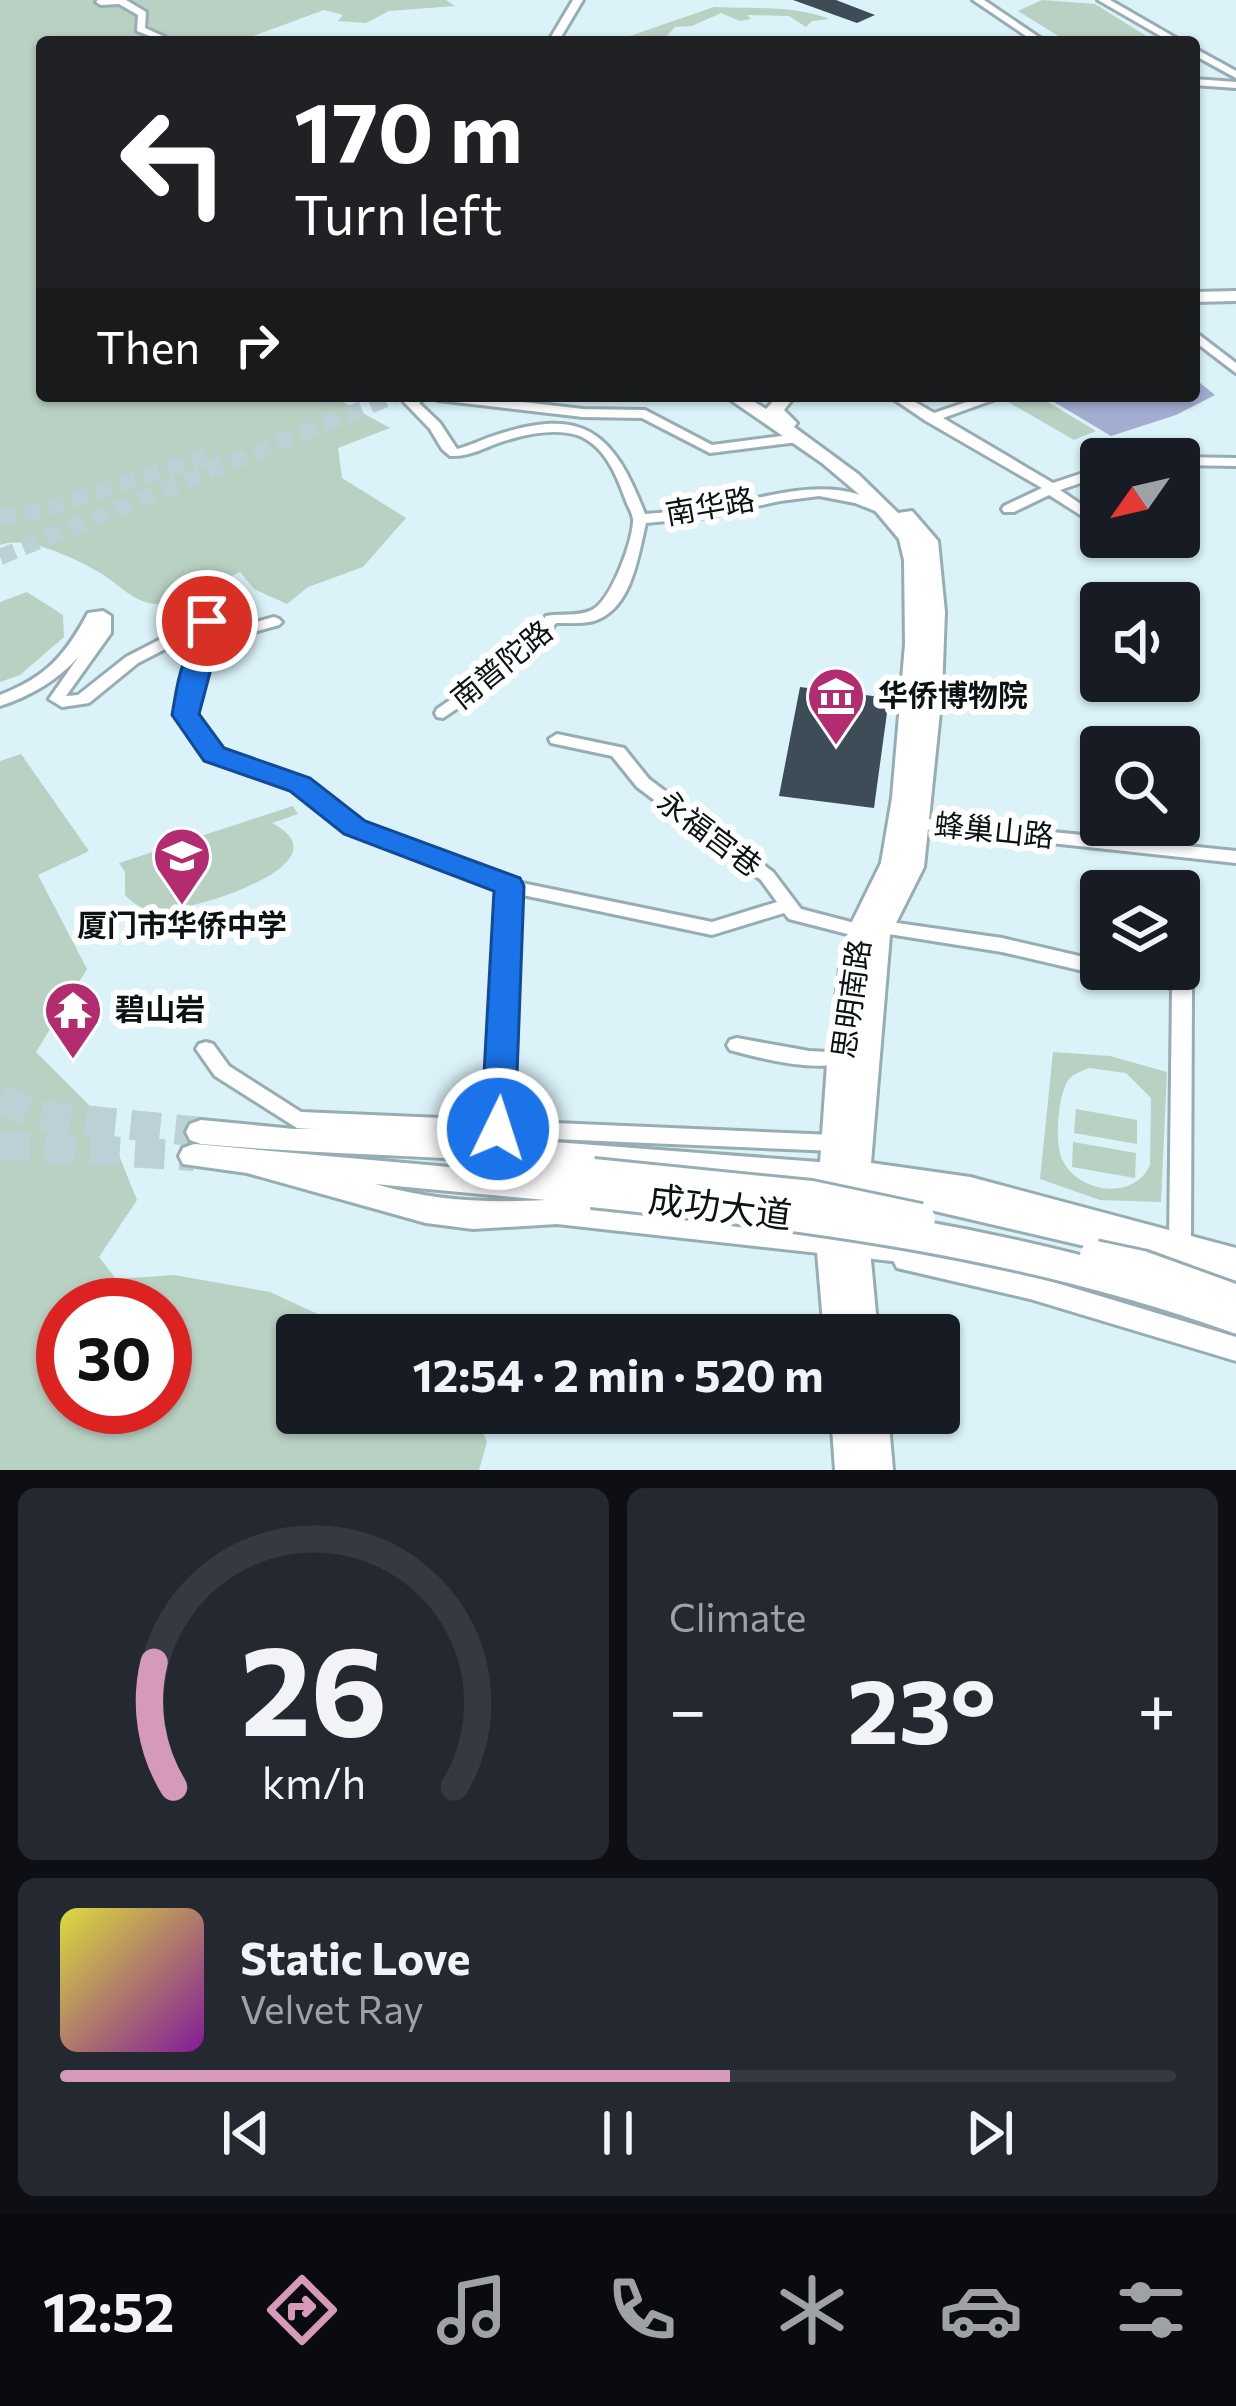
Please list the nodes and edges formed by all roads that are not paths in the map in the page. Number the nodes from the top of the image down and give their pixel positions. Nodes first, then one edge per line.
1 (578, 0) edge
2 (978, 0) edge
3 (1103, 0) edge
4 (101, 2) edge
5 (158, 36) edge
6 (557, 36) edge
7 (1032, 36) edge
8 (1167, 36) edge
9 (1200, 54) edge
10 (1236, 75) edge
11 (1200, 82) edge
12 (1236, 85) edge
13 (1236, 294) edge
14 (1200, 295) edge
15 (1200, 340) edge
16 (1236, 369) edge
17 (411, 402) edge
18 (492, 402) edge
19 (743, 402) edge
20 (778, 402) edge
21 (906, 402) edge
22 (979, 402) edge
23 (931, 418) junction
24 (798, 438) junction
25 (1200, 461) edge
26 (1236, 461) edge
27 (1080, 478) edge
28 (1051, 488) junction
29 (1009, 508) dead end
30 (1080, 509) edge
31 (884, 511) junction
32 (640, 518) junction
33 (274, 622) dead end
34 (224, 636) junction
35 (0, 701) edge
36 (443, 713) dead end
37 (557, 740) dead end
38 (906, 822) junction
39 (1236, 857) edge
40 (509, 886) junction
41 (785, 906) junction
42 (871, 929) junction
43 (1080, 964) edge
44 (1183, 990) edge
45 (737, 1045) dead end
46 (206, 1048) dead end
47 (842, 1058) junction
48 (498, 1129) junction
49 (296, 1140) junction
50 (254, 1163) junction
51 (842, 1167) junction
52 (593, 1183) junction
53 (1180, 1240) junction
54 (841, 1248) junction
55 (1236, 1259) edge
56 (1236, 1279) edge
57 (1236, 1300) edge
58 (839, 1314) edge
59 (858, 1314) edge
60 (1236, 1318) edge
61 (1236, 1328) edge
62 (1236, 1349) edge
63 (847, 1434) edge
64 (875, 1434) edge
65 (850, 1470) edge
66 (878, 1470) edge

1 - 6 street
2 - 7 street
3 - 8 street
4 - 5 street
9 - 10 street
11 - 12 street
13 - 14 main road
15 - 16 street
17 - 32 street, 南华路
18 - 24 street, 南华路
19 - 24 main road, 思明南路
20 - 38 main road, 思明南路
21 - 23 street
22 - 23 street
23 - 28 street
24 - 31 main road, 思明南路
25 - 26 street
27 - 28 street
28 - 29 street
28 - 30 street
31 - 32 street, 南华路
31 - 38 main road, 思明南路
32 - 36 street, 南普陀路
33 - 34 street
34 - 35 street
34 - 40 street
37 - 41 street, 永福宫巷
38 - 39 street, 蜂巢山路
38 - 42 main road, 思明南路
40 - 41 street
40 - 48 street
41 - 42 street, 永福宫巷
42 - 43 street, 永福宫巷
42 - 47 main road, 思明南路
42 - 51 main road, 思明南路
44 - 53 street, 永福宫巷
45 - 47 street
46 - 48 street
47 - 51 main road, 思明南路
48 - 51 street
49 - 50 highway, 成功大道
49 - 51 highway
49 - 52 highway, 成功大道
50 - 52 highway, 成功大道
50 - 54 highway
51 - 53 main road
51 - 54 main road, 思明南路
51 - 56 highway
52 - 57 highway, 成功大道, bridge
52 - 60 highway, 成功大道, bridge
53 - 55 main road
54 - 58 main road, 思明南路
54 - 59 main road, 思明南路
54 - 61 highway
54 - 62 main road
63 - 65 main road
64 - 66 main road

